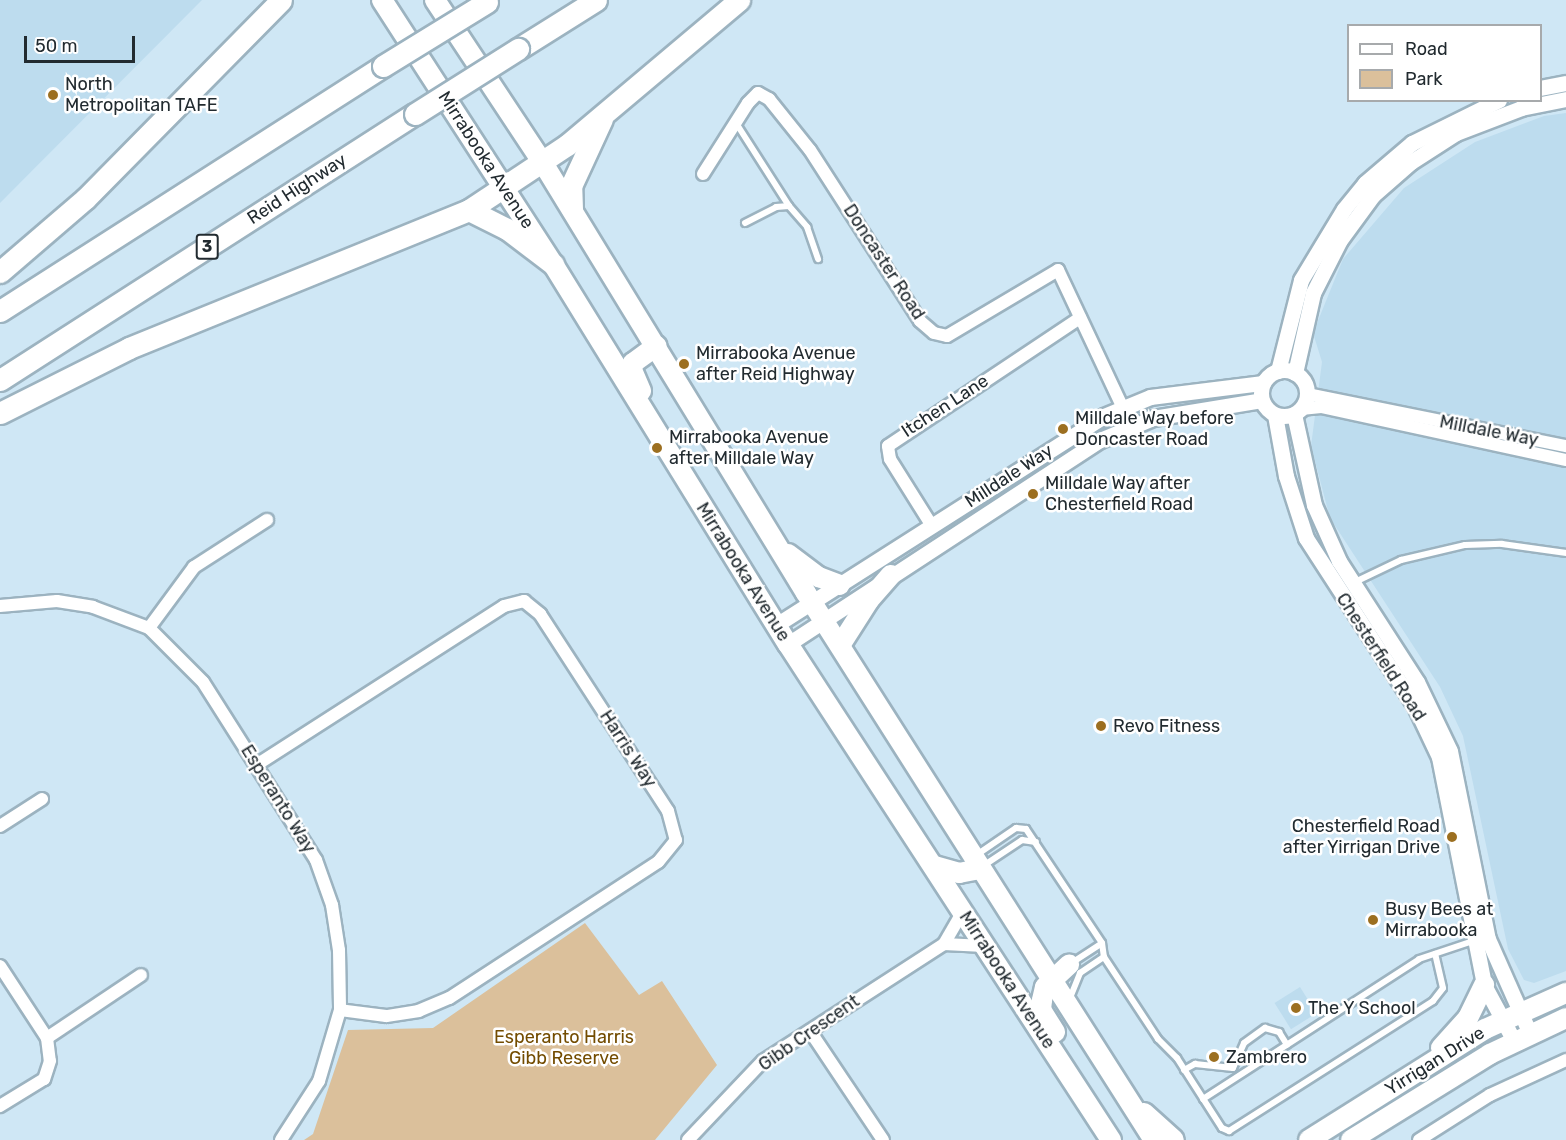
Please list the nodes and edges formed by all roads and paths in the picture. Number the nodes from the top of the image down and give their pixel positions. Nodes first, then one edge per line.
1 (275, 0) edge
2 (281, 0) edge
3 (381, 0) edge
4 (435, 0) edge
5 (596, 0) edge
6 (739, 0) edge
7 (488, 1) edge
8 (259, 21) junction
9 (1566, 83) edge
10 (1542, 88) edge
11 (1566, 99) edge
12 (1542, 101) edge
13 (1529, 102) edge
14 (1504, 104) edge
15 (603, 116) junction
16 (735, 121) junction
17 (543, 163) junction
18 (703, 174) dead end
19 (505, 189) junction
20 (789, 206) junction
21 (572, 209) junction
22 (469, 210) junction
23 (746, 223) dead end
24 (818, 259) dead end
25 (1319, 261) junction
26 (553, 264) junction
27 (0, 272) edge
28 (0, 311) edge
29 (1080, 318) junction
30 (656, 346) junction
31 (1278, 371) junction
32 (1295, 373) junction
33 (0, 380) edge
34 (1263, 383) junction
35 (1307, 394) junction
36 (1262, 400) junction
37 (1123, 408) junction
38 (1298, 411) junction
39 (0, 413) edge
40 (1275, 415) junction
41 (1566, 446) edge
42 (673, 458) junction
43 (1566, 460) edge
44 (267, 520) dead end
45 (932, 526) junction
46 (775, 542) junction
47 (1566, 553) edge
48 (891, 575) junction
49 (1353, 582) junction
50 (840, 585) junction
51 (1339, 591) junction
52 (812, 602) junction
53 (0, 606) edge
54 (825, 619) junction
55 (776, 625) junction
56 (149, 628) junction
57 (788, 644) junction
58 (840, 644) junction
59 (258, 764) junction
60 (42, 799) dead end
61 (0, 826) edge
62 (1039, 844) junction
63 (976, 863) junction
64 (935, 866) junction
65 (962, 913) junction
66 (1482, 940) junction
67 (1102, 943) junction
68 (944, 944) junction
69 (984, 946) junction
70 (1435, 954) junction
71 (1104, 957) junction
72 (1069, 965) joint
73 (0, 966) edge
74 (1046, 972) junction
75 (141, 975) dead end
76 (1484, 985) junction
77 (1566, 993) edge
78 (1069, 1008) junction
79 (340, 1010) junction
80 (1511, 1016) junction
81 (1566, 1018) edge
82 (810, 1031) junction
83 (1522, 1037) junction
84 (47, 1038) junction
85 (1287, 1045) junction
86 (1566, 1060) edge
87 (1421, 1069) junction
88 (1184, 1070) junction
89 (1080, 1092) junction
90 (1125, 1095) junction
91 (1203, 1099) junction
92 (0, 1107) edge
93 (281, 1140) edge
94 (688, 1140) edge
95 (883, 1140) edge
96 (1111, 1140) edge
97 (1154, 1140) edge
98 (1174, 1140) edge
99 (1309, 1140) edge
100 (1351, 1140) edge
101 (1419, 1140) edge

1 - 8 highway
2 - 8 highway
3 - 19 main road, Mirrabooka Avenue
4 - 17 main road, Mirrabooka Avenue
5 - 33 highway, Reid Highway / 3, bridge
6 - 15 highway
7 - 28 highway, bridge
8 - 27 highway
9 - 10 street
11 - 12 street
13 - 14 street
14 - 25 street
15 - 17 highway
15 - 21 highway
16 - 18 street, Doncaster Road
16 - 20 lane
16 - 29 street, Doncaster Road
17 - 19 highway
17 - 21 main road, Mirrabooka Avenue
19 - 22 highway
19 - 26 main road, Mirrabooka Avenue
20 - 23 lane
20 - 24 lane
21 - 30 main road, Mirrabooka Avenue
22 - 26 highway
22 - 39 highway
25 - 31 street
25 - 32 street
26 - 42 main road, Mirrabooka Avenue
29 - 37 street, Doncaster Road
29 - 45 street, Itchen Lane
30 - 42 main road
30 - 46 main road, Mirrabooka Avenue
31 - 32 street
31 - 34 street
32 - 35 street
34 - 36 street
34 - 37 street, Milldale Way
35 - 38 street
35 - 41 street, Milldale Way
36 - 40 street
36 - 48 street, Milldale Way
37 - 45 street, Milldale Way
38 - 40 street
38 - 43 street, Milldale Way
38 - 49 street, Chesterfield Road
40 - 51 street, Chesterfield Road
42 - 55 main road, Mirrabooka Avenue
44 - 56 street
45 - 50 street, Milldale Way
46 - 50 main road
46 - 52 main road, Mirrabooka Avenue
47 - 49 lane
48 - 54 street, Milldale Way
48 - 58 main road
49 - 51 lane
49 - 66 street, Chesterfield Road
50 - 52 street, Milldale Way
51 - 66 street, Chesterfield Road
52 - 54 main road, Mirrabooka Avenue
52 - 55 street, Milldale Way
53 - 56 street, Esperanto Way
54 - 57 street, Milldale Way
54 - 58 main road, Mirrabooka Avenue
55 - 57 main road, Mirrabooka Avenue
56 - 59 street, Esperanto Way
57 - 64 main road, Mirrabooka Avenue
58 - 63 main road, Mirrabooka Avenue
59 - 79 street, Esperanto Way
59 - 79 street, Harris Way
60 - 61 street
62 - 63 lane
62 - 63 lane
62 - 67 lane
63 - 64 main road
63 - 74 main road, Mirrabooka Avenue
64 - 65 main road, Mirrabooka Avenue
65 - 68 street, Gibb Crescent
65 - 69 main road, Mirrabooka Avenue
66 - 70 lane
66 - 76 street, Chesterfield Road
66 - 80 street, Chesterfield Road
67 - 71 lane
67 - 72 lane
68 - 69 street
68 - 82 street, Gibb Crescent
69 - 89 main road, Mirrabooka Avenue
70 - 85 lane
70 - 91 lane
71 - 78 lane
71 - 88 lane
72 - 74 main road
73 - 84 street
74 - 78 main road, Mirrabooka Avenue
74 - 89 main road
75 - 84 street
76 - 80 street, Chesterfield Road
76 - 87 main road
77 - 80 main road, Yirrigan Drive
78 - 90 main road, Mirrabooka Avenue
79 - 93 street, Esperanto Way
80 - 83 street, Chesterfield Road
80 - 87 main road, Yirrigan Drive
81 - 83 main road, Yirrigan Drive
82 - 94 street, Gibb Crescent
82 - 95 street
83 - 100 main road, Yirrigan Drive
84 - 92 street
85 - 88 lane
85 - 91 lane
86 - 101 street
87 - 99 main road, Yirrigan Drive
88 - 91 lane
89 - 96 main road, Mirrabooka Avenue
90 - 97 main road, Mirrabooka Avenue
90 - 98 main road

